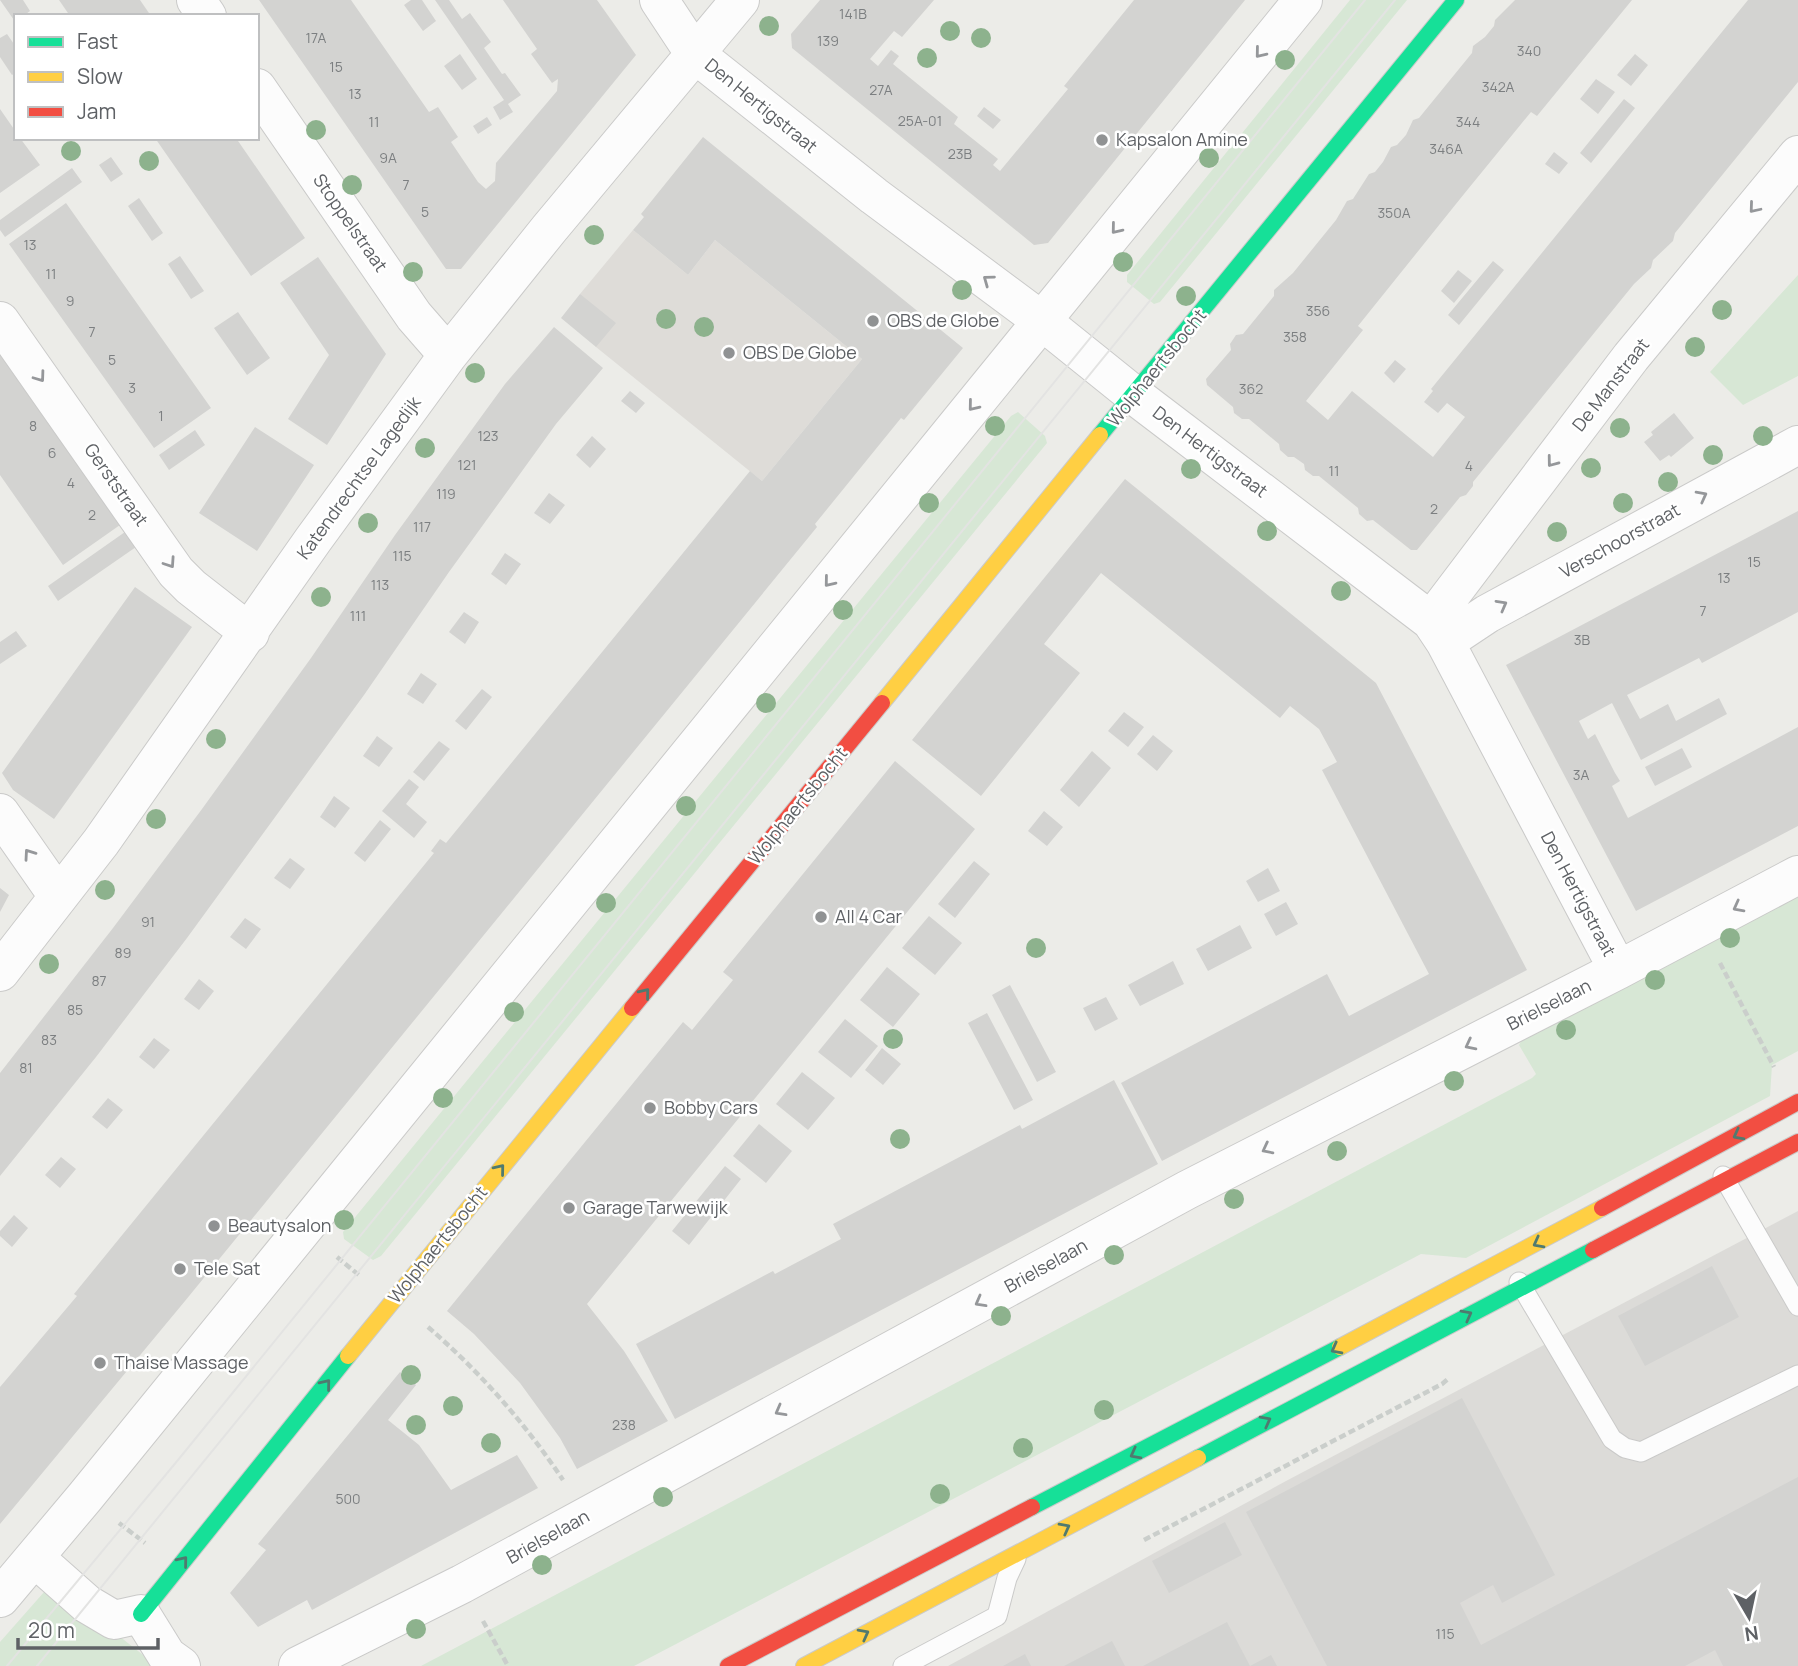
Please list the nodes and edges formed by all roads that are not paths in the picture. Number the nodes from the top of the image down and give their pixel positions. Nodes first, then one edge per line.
1 (659, 0) edge
2 (740, 0) edge
3 (1303, 0) edge
4 (1456, 0) edge
5 (694, 53) junction
6 (259, 91) edge
7 (1798, 155) edge
8 (0, 321) edge
9 (1042, 321) junction
10 (448, 355) junction
11 (1134, 395) junction
12 (1798, 445) edge
13 (1438, 631) junction
14 (250, 633) junction
15 (0, 813) edge
16 (1798, 875) edge
17 (58, 896) junction
18 (1618, 970) junction
19 (0, 972) edge
20 (1798, 1102) edge
21 (1798, 1142) edge
22 (1708, 1151) junction
23 (1726, 1180) junction
24 (1507, 1260) junction
25 (1522, 1286) junction
26 (1797, 1303) edge
27 (1798, 1375) edge
28 (1020, 1552) junction
29 (35, 1558) junction
30 (0, 1598) edge
31 (141, 1614) junction
32 (181, 1666) edge
33 (298, 1666) edge
34 (728, 1666) edge
35 (804, 1666) edge
36 (903, 1666) edge

1 - 5 street, Den Hertigstraat
2 - 5 street, Katendrechtse Lagedijk
3 -> 9 street
4 - 11 main road, Wolphaertsbocht
9 -> 5 street, Den Hertigstraat
5 - 10 street, Katendrechtse Lagedijk
6 - 10 street, Stoppelstraat
7 -> 13 street, De Manstraat
8 -> 14 street, Gerststraat
9 - 11 street, Den Hertigstraat
9 -> 29 street
10 - 14 street, Katendrechtse Lagedijk
11 - 13 street, Den Hertigstraat
31 -> 11 main road, Wolphaertsbocht
13 -> 12 street, Verschoorstraat
13 - 18 street, Den Hertigstraat
14 - 17 street, Katendrechtse Lagedijk
17 -> 15 street
16 -> 18 street, Brielselaan
17 - 19 street, Katendrechtse Lagedijk
18 -> 33 street, Brielselaan
20 -> 22 main road
21 - 23 main road
22 - 23 lane
22 -> 24 main road
23 - 25 main road
23 - 26 lane
24 - 25 lane
24 -> 34 main road
25 - 27 lane
28 -> 25 main road
35 -> 28 main road
28 - 36 lane
29 - 30 street
29 - 31 street
31 - 32 street

